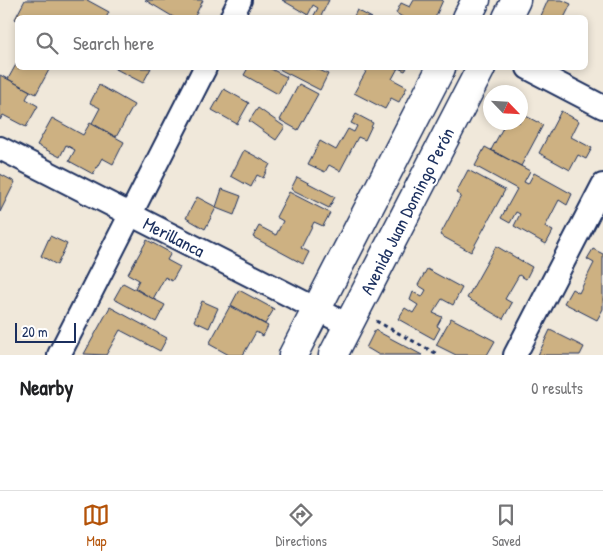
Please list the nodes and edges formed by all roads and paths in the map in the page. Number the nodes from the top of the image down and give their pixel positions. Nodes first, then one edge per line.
1 (240, 0) edge
2 (476, 0) edge
3 (516, 0) edge
4 (232, 15) edge
5 (468, 15) edge
6 (508, 15) edge
7 (204, 70) edge
8 (441, 70) edge
9 (480, 70) edge
10 (532, 70) edge
11 (603, 107) edge
12 (0, 148) edge
13 (603, 185) edge
14 (130, 215) junction
15 (316, 310) junction
16 (352, 318) junction
17 (59, 355) edge
18 (293, 355) edge
19 (333, 355) edge
20 (440, 355) edge
21 (515, 355) edge

1 - 4 street
2 - 5 street
3 - 6 street
7 - 14 street
8 - 15 street, Avenida Juan Domingo Perón
9 - 16 street, Avenida Juan Domingo Perón
10 - 11 street
12 - 14 street, Merillanca
13 - 21 street
14 - 15 street, Merillanca
14 - 17 street
15 - 16 street, Merillanca
15 - 18 street, Avenida Juan Domingo Perón
16 - 19 street, Avenida Juan Domingo Perón
16 - 20 path

